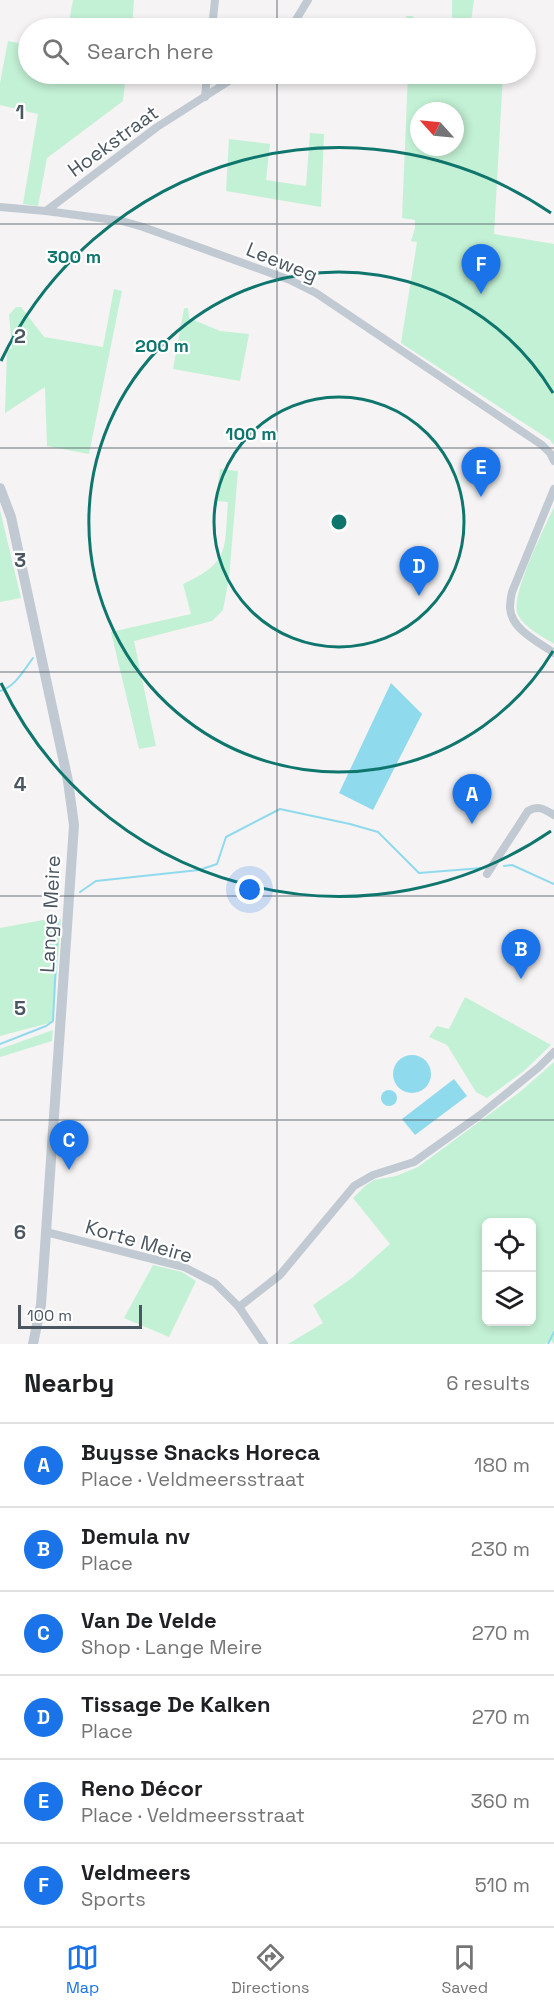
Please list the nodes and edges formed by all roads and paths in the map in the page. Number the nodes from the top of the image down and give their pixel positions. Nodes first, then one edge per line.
1 (215, 0) edge
2 (308, 0) edge
3 (213, 18) edge
4 (297, 18) edge
5 (206, 84) edge
6 (225, 84) edge
7 (205, 97) junction
8 (0, 207) edge
9 (46, 211) junction
10 (554, 461) edge
11 (554, 489) edge
12 (1, 490) edge
13 (554, 653) edge
14 (554, 815) edge
15 (487, 874) dead end
16 (554, 1052) edge
17 (46, 1233) junction
18 (239, 1307) junction
19 (33, 1344) edge
20 (264, 1344) edge

1 - 3 street
2 - 4 street
5 - 7 street
6 - 7 street, Hoekstraat
7 - 9 street, Hoekstraat
8 - 9 street
9 - 10 street, Leeweg
11 - 13 street
12 - 17 street, Lange Meire
14 - 15 street
16 - 18 street
17 - 18 street, Korte Meire
17 - 19 street, Lange Meire
18 - 20 street, Korte Meire

